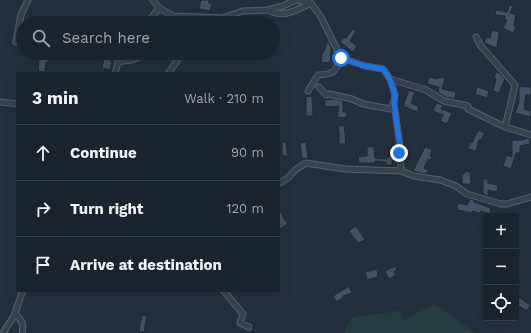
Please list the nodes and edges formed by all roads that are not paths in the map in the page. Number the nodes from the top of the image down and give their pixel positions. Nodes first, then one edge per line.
1 (28, 0) edge
2 (154, 0) edge
3 (296, 0) edge
4 (310, 2) edge
5 (159, 8) junction
6 (268, 10) junction
7 (21, 16) edge
8 (153, 16) edge
9 (173, 16) edge
10 (228, 16) edge
11 (476, 37) dead end
12 (341, 58) junction
13 (134, 60) edge
14 (178, 60) edge
15 (116, 72) edge
16 (170, 72) edge
17 (390, 79) junction
18 (319, 86) dead end
19 (308, 91) dead end
20 (0, 102) edge
21 (394, 103) junction
22 (16, 104) edge
23 (506, 127) junction
24 (531, 135) edge
25 (401, 171) junction
26 (280, 183) edge
27 (531, 197) edge
28 (21, 292) edge
29 (225, 292) edge
30 (15, 314) junction
31 (250, 327) dead end
32 (3, 333) edge
33 (22, 333) edge

1 - 7 street
2 - 5 street
3 - 4 street
3 - 6 street
4 - 6 street
4 - 12 street
5 - 8 street
5 - 9 street
6 - 10 street
11 - 23 street
12 - 17 street
12 - 19 street
13 - 15 street
14 - 16 street
17 - 21 street
17 - 23 street
18 - 21 street
20 - 22 street
21 - 25 street
23 - 24 street
25 - 26 street
25 - 27 street
28 - 30 street
29 - 31 street
30 - 32 street
30 - 33 street

